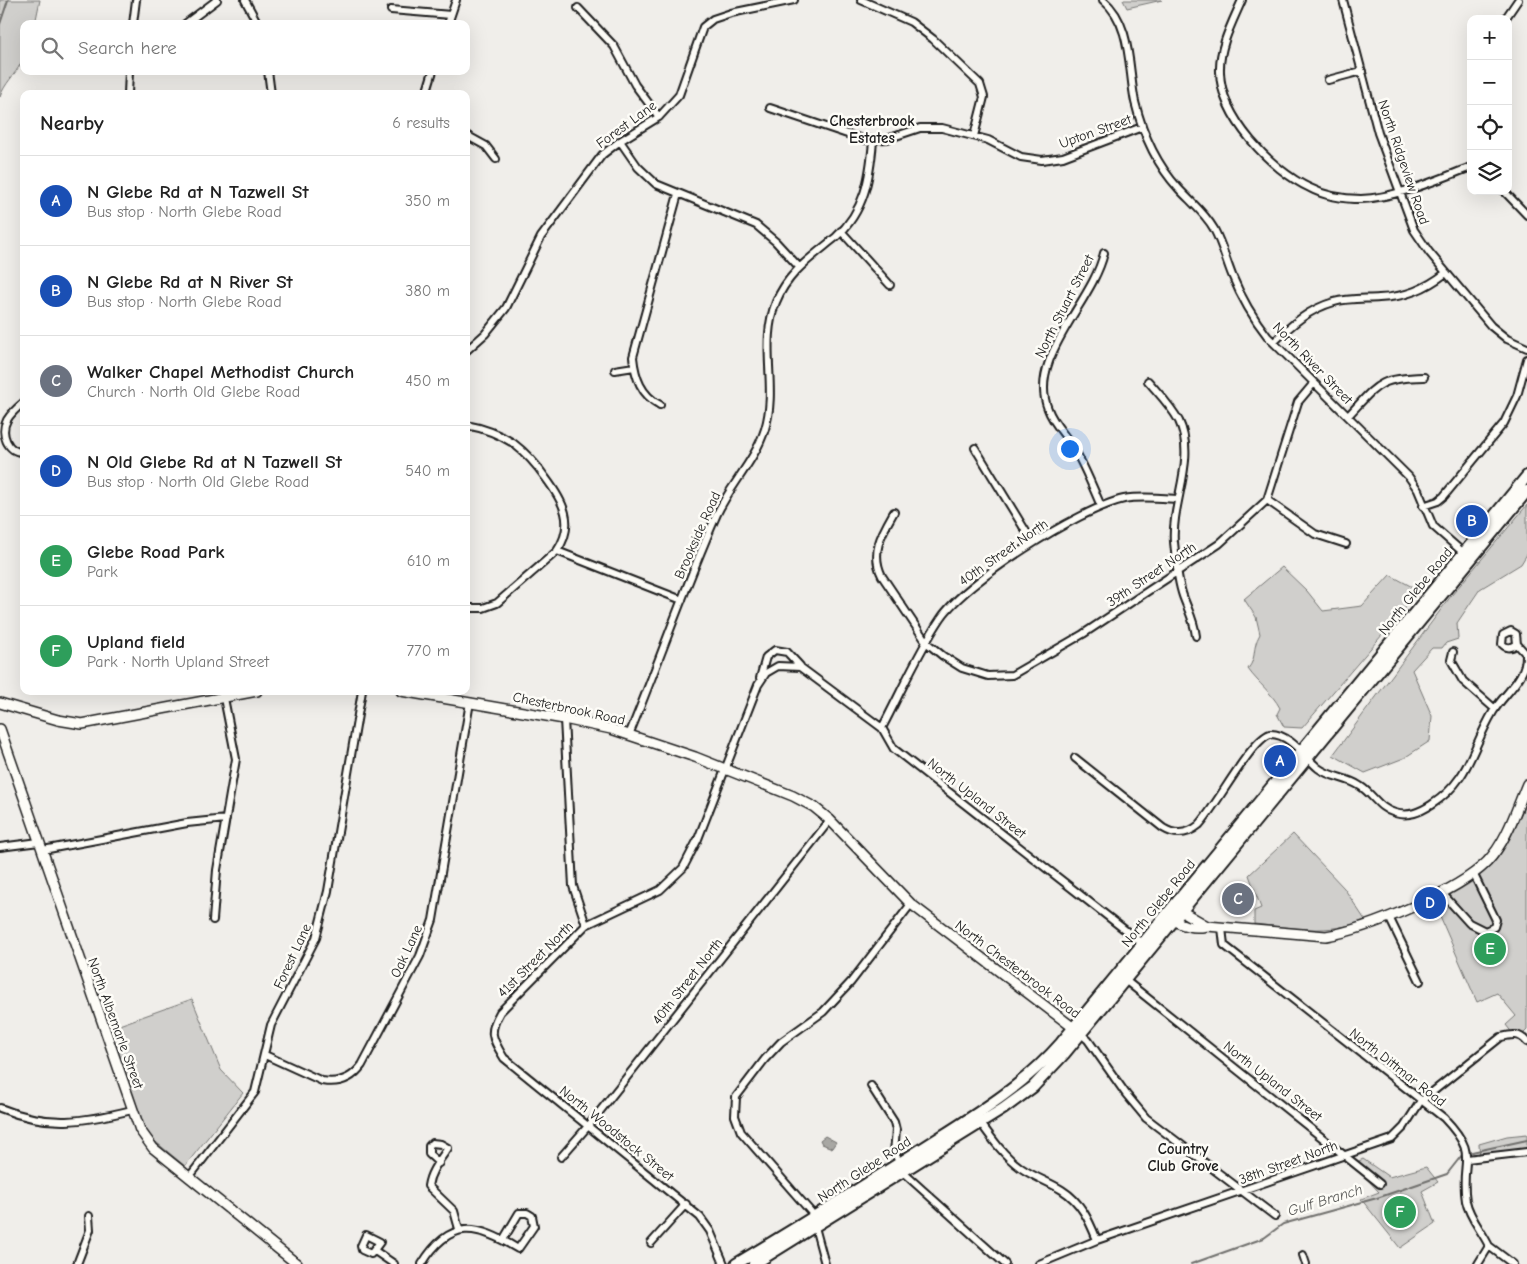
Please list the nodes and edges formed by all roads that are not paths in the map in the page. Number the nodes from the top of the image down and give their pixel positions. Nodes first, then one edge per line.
1 (136, 0) edge
2 (217, 0) edge
3 (245, 0) edge
4 (456, 0) edge
5 (794, 0) edge
6 (861, 0) edge
7 (1103, 0) edge
8 (1242, 0) edge
9 (1342, 0) edge
10 (1518, 0) edge
11 (578, 8) dead end
12 (391, 10) dead end
13 (451, 15) junction
14 (1508, 15) edge
15 (134, 20) edge
16 (190, 20) edge
17 (256, 20) edge
18 (449, 20) edge
19 (1362, 71) junction
20 (129, 75) edge
21 (269, 75) edge
22 (432, 75) edge
23 (1328, 80) dead end
24 (128, 90) edge
25 (270, 90) edge
26 (427, 90) edge
27 (770, 108) dead end
28 (659, 117) junction
29 (1142, 127) junction
30 (974, 136) junction
31 (470, 137) edge
32 (620, 140) junction
33 (873, 141) junction
34 (496, 158) dead end
35 (1467, 167) edge
36 (1399, 192) junction
37 (678, 194) junction
38 (1508, 195) edge
39 (1527, 215) edge
40 (842, 231) junction
41 (1104, 253) dead end
42 (799, 267) junction
43 (1446, 273) junction
44 (890, 285) dead end
45 (1274, 342) junction
46 (470, 347) edge
47 (1527, 348) edge
48 (1527, 359) edge
49 (634, 367) junction
50 (615, 370) dead end
51 (1424, 377) dead end
52 (1148, 381) dead end
53 (1314, 383) junction
54 (660, 405) dead end
55 (20, 406) edge
56 (1348, 416) junction
57 (470, 426) edge
58 (975, 448) dead end
59 (20, 452) edge
60 (1527, 476) edge
61 (1527, 491) edge
62 (1177, 499) junction
63 (1267, 500) junction
64 (1101, 506) junction
65 (1424, 506) junction
66 (894, 512) dead end
67 (1033, 543) junction
68 (1346, 544) dead end
69 (557, 551) junction
70 (1467, 556) junction
71 (1178, 570) junction
72 (682, 600) junction
73 (470, 608) edge
74 (1196, 636) dead end
75 (927, 643) junction
76 (1517, 644) dead end
77 (1453, 652) dead end
78 (800, 667) junction
79 (758, 685) junction
80 (238, 695) edge
81 (361, 695) edge
82 (426, 695) edge
83 (224, 698) junction
84 (470, 702) junction
85 (0, 703) edge
86 (1495, 709) junction
87 (564, 719) junction
88 (882, 728) junction
89 (0, 729) edge
90 (629, 735) junction
91 (1304, 755) junction
92 (1075, 758) dead end
93 (726, 770) junction
94 (1527, 784) edge
95 (226, 820) junction
96 (830, 820) junction
97 (41, 846) junction
98 (0, 847) edge
99 (1473, 873) junction
100 (1441, 892) junction
101 (911, 904) junction
102 (1178, 909) junction
103 (1389, 917) junction
104 (1170, 918) junction
105 (213, 920) dead end
106 (586, 925) junction
107 (1207, 926) junction
108 (1222, 928) junction
109 (1143, 944) junction
110 (1125, 980) junction
111 (1420, 981) dead end
112 (492, 1025) joint
113 (1077, 1031) junction
114 (1527, 1042) edge
115 (265, 1055) junction
116 (871, 1086) dead end
117 (1420, 1102) junction
118 (0, 1108) edge
119 (132, 1110) junction
120 (979, 1119) junction
121 (589, 1125) junction
122 (1527, 1152) edge
123 (1345, 1154) junction
124 (561, 1157) dead end
125 (1467, 1159) junction
126 (438, 1163) dead end
127 (901, 1168) junction
128 (190, 1176) junction
129 (1380, 1184) dead end
130 (1242, 1192) junction
131 (686, 1204) junction
132 (89, 1216) dead end
133 (1275, 1216) dead end
134 (815, 1223) junction
135 (459, 1229) junction
136 (503, 1240) junction
137 (1097, 1240) junction
138 (652, 1243) dead end
139 (1489, 1246) junction
140 (375, 1251) dead end
141 (1303, 1255) dead end
142 (77, 1264) edge
143 (297, 1264) edge
144 (394, 1264) edge
145 (422, 1264) edge
146 (724, 1264) edge
147 (736, 1264) edge
148 (754, 1264) edge
149 (825, 1264) edge
150 (1005, 1264) edge
151 (1039, 1264) edge
152 (1306, 1264) edge
153 (1478, 1264) edge
154 (1513, 1264) edge

1 - 15 street
2 - 16 street
3 - 17 street
4 - 13 street
5 - 28 street, Forest Lane
6 - 30 street
7 - 29 street, North River Street
8 - 36 street
9 - 19 street, North Ridgeview Road
10 - 14 street
11 - 28 street
12 - 13 street
13 - 18 street
19 - 23 street
19 - 36 street, North Ridgeview Road
20 - 24 street
21 - 25 street
22 - 26 street
27 - 33 street
28 - 32 street, Forest Lane
29 - 30 street, Upton Street
29 - 45 street, North River Street
30 - 33 street, Upton Street
31 - 34 street
32 - 37 street
32 - 46 street, Forest Lane
33 - 40 street, Brookside Road
35 - 36 street
36 - 43 street, North Ridgeview Road
37 - 42 street
37 - 49 street
38 - 39 street
40 - 42 street, Brookside Road
40 - 44 street
41 - 64 street, North Stuart Street
42 - 72 street, Brookside Road
43 - 45 street
43 - 47 street, North Ridgeview Road
45 - 53 street, North River Street
48 - 65 street
49 - 50 street
49 - 54 street
51 - 56 street
52 - 62 street
53 - 56 street, North River Street
53 - 63 street, 39th Street North
55 - 59 street
56 - 65 street, North River Street
57 - 69 street
58 - 67 street
60 - 70 main road, North Glebe Road
61 - 70 main road, North Glebe Road
62 - 64 street, 40th Street North
62 - 71 street
63 - 68 street
63 - 71 street, 39th Street North
64 - 67 street, 40th Street North
65 - 70 street, North River Street
66 - 75 street, 39th Street North
67 - 75 street, 40th Street North
69 - 72 street
69 - 73 street
70 - 91 main road, North Glebe Road
71 - 74 street
71 - 75 street, 39th Street North
72 - 90 street, Brookside Road
75 - 88 street, 40th Street North
76 - 86 street
77 - 86 street
78 - 79 street
78 - 79 street, North Upland Street
78 - 88 street, North Upland Street
79 - 93 street, 41st Street North
80 - 83 street
81 - 115 street, Forest Lane
82 - 84 street, Chesterbrook Road
83 - 85 street
83 - 95 street
84 - 87 street, Chesterbrook Road
84 - 115 street, Oak Lane
86 - 91 street
87 - 90 street, Chesterbrook Road
87 - 106 street
88 - 109 street, North Upland Street
89 - 97 street, North Albemarle Street
90 - 93 street, Chesterbrook Road
91 - 92 street
91 - 102 main road, North Glebe Road
93 - 96 street, North Chesterbrook Road
93 - 106 street, 41st Street North
94 - 99 street
95 - 97 street
95 - 105 street
96 - 101 street, North Chesterbrook Road
96 - 121 street, 40th Street North
97 - 98 street
97 - 119 street, North Albemarle Street
99 - 100 street
99 - 100 street
100 - 103 street
101 - 113 street, North Chesterbrook Road
101 - 134 street
102 - 104 main road, North Glebe Road
102 - 107 street
103 - 108 street
103 - 111 street
104 - 107 street
104 - 109 main road, North Glebe Road
104 - 110 main road, North Glebe Road
106 - 112 street, 41st Street North
107 - 108 street
108 - 117 street, North Dittmar Road
109 - 113 main road, North Glebe Road
110 - 113 main road, North Glebe Road
110 - 123 street, North Upland Street
112 - 121 street, North Woodstock Street
113 - 120 main road, North Glebe Road
113 - 130 street, North Chesterbrook Road
114 - 117 street, 38th Street North
115 - 128 street, Forest Lane
116 - 127 street
117 - 123 street, 38th Street North
117 - 125 street, North Dittmar Road
118 - 119 street
119 - 128 street, North Albemarle Street
120 - 127 main road, North Glebe Road
120 - 137 street
121 - 124 street, 40th Street North
121 - 131 street, North Woodstock Street
122 - 125 street
123 - 129 street, North Upland Street
123 - 130 street, 38th Street North
125 - 139 street, North Dittmar Road
126 - 135 street
127 - 134 main road, North Glebe Road
127 - 150 street
128 - 143 street, North Albemarle Street
130 - 133 street, North Chesterbrook Road
130 - 137 street, 38th Street North
131 - 138 street
131 - 146 street, North Woodstock Street
132 - 142 street
134 - 147 main road, North Glebe Road
134 - 148 main road, North Glebe Road
134 - 149 street
135 - 136 street
135 - 145 street
136 - 136 street
137 - 151 street, 38th Street North
139 - 153 street
139 - 154 street
140 - 144 street
141 - 152 street

